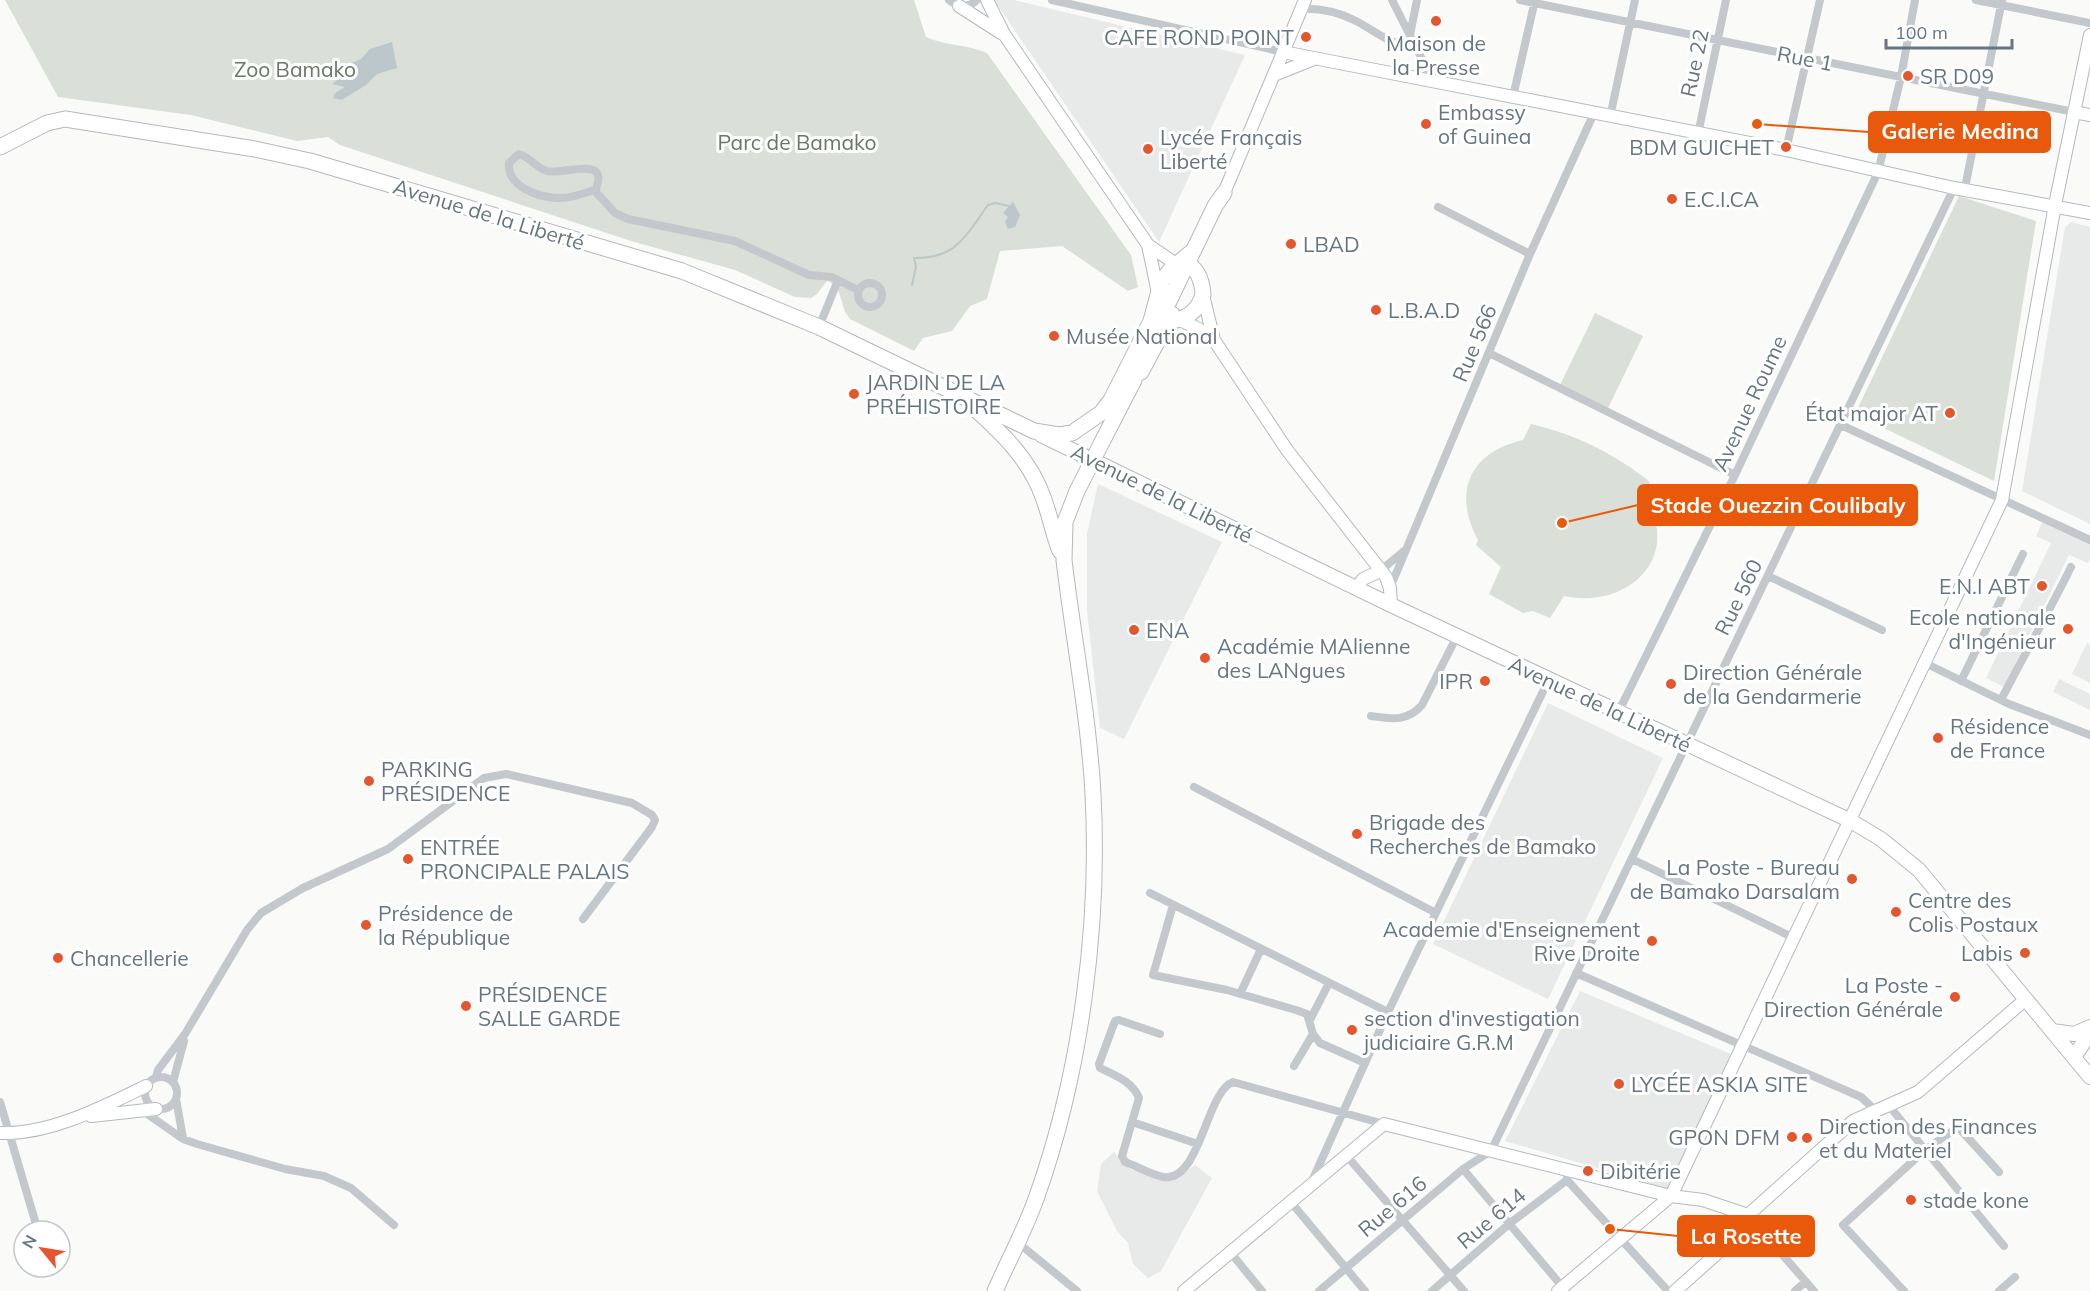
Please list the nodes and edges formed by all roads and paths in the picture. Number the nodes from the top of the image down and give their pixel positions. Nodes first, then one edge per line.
1 (977, 0) edge
2 (987, 0) edge
3 (1052, 0) edge
4 (1392, 0) edge
5 (1417, 0) edge
6 (1520, 0) edge
7 (1635, 0) edge
8 (1726, 0) edge
9 (1820, 0) edge
10 (1916, 0) edge
11 (1976, 0) edge
12 (1535, 1) edge
13 (954, 3) edge
14 (2001, 3) edge
15 (1303, 4) edge
16 (1631, 22) junction
17 (2090, 24) edge
18 (1004, 34) junction
19 (1410, 35) junction
20 (2090, 35) edge
21 (1717, 40) junction
22 (1415, 46) junction
23 (1283, 52) junction
24 (1319, 58) junction
25 (1808, 58) junction
26 (1274, 75) junction
27 (1901, 77) junction
28 (1437, 80) junction
29 (1983, 94) junction
30 (1513, 97) junction
31 (2074, 112) junction
32 (1594, 113) junction
33 (2090, 116) edge
34 (1610, 117) junction
35 (1698, 134) junction
36 (0, 147) edge
37 (1786, 150) junction
38 (1878, 172) junction
39 (1959, 188) junction
40 (595, 191) junction
41 (1224, 193) joint
42 (2055, 205) junction
43 (1438, 207) dead end
44 (2090, 213) edge
45 (1148, 245) junction
46 (1530, 254) junction
47 (1188, 261) junction
48 (838, 280) junction
49 (858, 290) dead end
50 (1159, 295) junction
51 (1203, 295) junction
52 (1171, 318) junction
53 (819, 327) junction
54 (1214, 340) junction
55 (1489, 353) junction
56 (961, 396) junction
57 (1841, 425) junction
58 (1034, 431) junction
59 (1735, 475) junction
60 (2002, 500) junction
61 (2090, 540) edge
62 (1406, 548) junction
63 (2023, 555) dead end
64 (1064, 560) junction
65 (2071, 567) dead end
66 (1380, 571) junction
67 (1768, 576) junction
68 (1357, 587) junction
69 (1390, 588) junction
70 (1391, 605) junction
71 (1882, 630) dead end
72 (1457, 636) junction
73 (1925, 663) junction
74 (1549, 679) junction
75 (1961, 681) junction
76 (2001, 700) junction
77 (1618, 713) junction
78 (1371, 716) dead end
79 (2090, 735) edge
80 (1685, 744) junction
81 (1194, 787) dead end
82 (1851, 821) junction
83 (1632, 858) junction
84 (1150, 893) dead end
85 (1173, 905) junction
86 (1436, 913) junction
87 (583, 919) dead end
88 (1794, 938) junction
89 (1261, 949) junction
90 (1576, 973) junction
91 (1329, 983) junction
92 (1240, 994) junction
93 (2026, 999) junction
94 (1388, 1012) junction
95 (1310, 1020) junction
96 (2090, 1027) edge
97 (2052, 1031) junction
98 (185, 1034) junction
99 (1160, 1034) dead end
100 (1313, 1034) junction
101 (2090, 1034) edge
102 (1743, 1045) junction
103 (1365, 1063) junction
104 (2084, 1064) edge
105 (1294, 1066) dead end
106 (156, 1077) junction
107 (172, 1082) junction
108 (146, 1086) junction
109 (176, 1099) junction
110 (0, 1102) edge
111 (1890, 1107) junction
112 (139, 1109) junction
113 (156, 1109) junction
114 (1875, 1110) junction
115 (1343, 1113) junction
116 (66, 1120) junction
117 (1132, 1122) junction
118 (1384, 1124) junction
119 (4, 1133) edge
120 (183, 1139) junction
121 (1198, 1144) junction
122 (1925, 1150) junction
123 (1491, 1151) junction
124 (1345, 1154) junction
125 (1463, 1169) junction
126 (1999, 1172) dead end
127 (1567, 1175) junction
128 (1312, 1182) junction
129 (1671, 1196) junction
130 (1290, 1201) junction
131 (1748, 1215) junction
132 (34, 1219) edge
133 (1402, 1220) junction
134 (1509, 1224) junction
135 (394, 1226) dead end
136 (1620, 1238) junction
137 (1017, 1242) junction
138 (2004, 1246) dead end
139 (1230, 1252) junction
140 (1346, 1268) junction
141 (1450, 1275) junction
142 (2015, 1277) dead end
143 (1805, 1282) junction
144 (1562, 1290) edge
145 (995, 1291) edge
146 (1077, 1291) edge
147 (1184, 1291) edge
148 (1262, 1291) edge
149 (1319, 1291) edge
150 (1365, 1291) edge
151 (1432, 1291) edge
152 (1464, 1291) edge
153 (1668, 1291) edge
154 (1675, 1291) edge
155 (1795, 1291) edge
156 (1814, 1291) edge
157 (1904, 1291) edge
158 (1999, 1291) edge

1 - 13 street
2 - 18 street
3 - 23 street
4 - 19 street
5 - 19 street
6 - 12 street, Rue 1
7 - 16 street
8 - 21 street, Rue 22
9 - 25 street
10 - 27 street, Avenue Roume
11 - 14 street
12 - 16 street, Rue 1
12 - 30 street
13 - 18 street
14 - 17 street
14 - 29 street, Rue 560
15 - 22 street
15 - 23 street
16 - 21 street, Rue 1
16 - 34 street
18 - 45 street
19 - 22 street
20 - 31 street
21 - 25 street, Rue 1
21 - 35 street, Rue 22
22 - 28 street
23 - 24 street
23 - 26 street
24 - 26 street
24 - 28 street
25 - 27 street, Rue 1
25 - 37 street
26 - 41 street
27 - 29 street, Rue 1
27 - 38 street, Avenue Roume
28 - 30 street
29 - 31 street, Rue 1
29 - 39 street, Rue 560
30 - 32 street
31 - 33 street, Rue 1
31 - 42 street
32 - 34 street
32 - 46 street, Rue 566
34 - 35 street
35 - 37 street
36 - 53 highway, Avenue de la Liberté
37 - 38 street
38 - 39 street
38 - 59 street, Avenue Roume
39 - 42 street
39 - 57 street, Rue 560
40 - 40 street
40 - 48 street
41 - 47 highway
42 - 44 street
42 - 60 street
43 - 46 street
45 - 47 street
45 - 50 street
46 - 55 street, Rue 566
47 - 50 highway
47 - 51 highway
47 - 52 highway
48 - 49 street
48 - 53 street
50 - 52 street
50 - 58 highway
51 - 52 highway
51 - 54 street
52 - 54 street
52 - 64 highway, bridge
53 - 56 highway, Avenue de la Liberté
54 - 66 street
55 - 59 street
55 - 62 street, Rue 566
56 - 58 highway
56 - 64 highway
57 - 60 street
57 - 67 street, Rue 560
58 - 68 main road, Avenue de la Liberté
59 - 77 street, Avenue Roume
60 - 61 street
60 - 73 street
62 - 66 street
62 - 69 street, Rue 566
63 - 75 street
64 - 137 highway
65 - 76 street
66 - 68 street
66 - 69 street
67 - 71 street
67 - 80 street, Rue 560
68 - 70 main road, Avenue de la Liberté
69 - 70 street
70 - 72 main road, Avenue de la Liberté
72 - 74 main road, Avenue de la Liberté
72 - 78 street
73 - 75 street
73 - 82 street
74 - 77 main road, Avenue de la Liberté
74 - 86 street
75 - 76 street
76 - 79 street
77 - 80 main road, Avenue de la Liberté
80 - 82 main road, Avenue de la Liberté
80 - 83 street, Rue 560
81 - 86 street
82 - 88 street
82 - 93 main road, Avenue de la Liberté
83 - 88 street
83 - 90 street, Rue 560
84 - 85 street
85 - 89 street
85 - 92 street
86 - 94 street
87 - 98 street
88 - 102 street
89 - 91 street
89 - 92 street
90 - 102 street
90 - 123 street, Rue 560
91 - 94 street
91 - 95 street
92 - 95 street
93 - 97 main road, Avenue de la Liberté
93 - 111 street
94 - 103 street
95 - 100 street
96 - 97 main road
97 - 104 main road, Avenue de la Liberté
98 - 106 street
98 - 107 street
99 - 117 street
100 - 103 street
100 - 105 street
101 - 104 main road
102 - 114 street
102 - 129 street
103 - 115 street
106 - 107 street
106 - 108 street
107 - 109 street
108 - 113 street
108 - 116 street
109 - 113 street
109 - 120 street
110 - 119 street
111 - 114 street
111 - 122 street
112 - 113 street
112 - 116 street
112 - 120 street
114 - 131 street
115 - 118 street
115 - 121 street
115 - 128 street
116 - 119 street
117 - 121 street
117 - 121 street
118 - 123 street
118 - 124 street
119 - 132 street
120 - 135 street
122 - 126 street
122 - 138 street
122 - 157 street
123 - 125 street, Rue 616
123 - 127 street
124 - 128 street
124 - 133 street
125 - 133 street, Rue 616
125 - 134 street
127 - 129 street
127 - 134 street, Rue 614
127 - 136 street
128 - 130 street
129 - 131 street
129 - 136 street
130 - 139 street
130 - 140 street
131 - 143 street
131 - 154 street
133 - 140 street, Rue 616
133 - 141 street
134 - 141 street, Rue 614
134 - 144 street
136 - 144 street
136 - 153 street
137 - 145 highway
137 - 146 street
139 - 147 street
139 - 148 street
140 - 149 street, Rue 616
140 - 150 street
141 - 151 street, Rue 614
141 - 152 street
142 - 158 street
143 - 155 street
143 - 156 street

